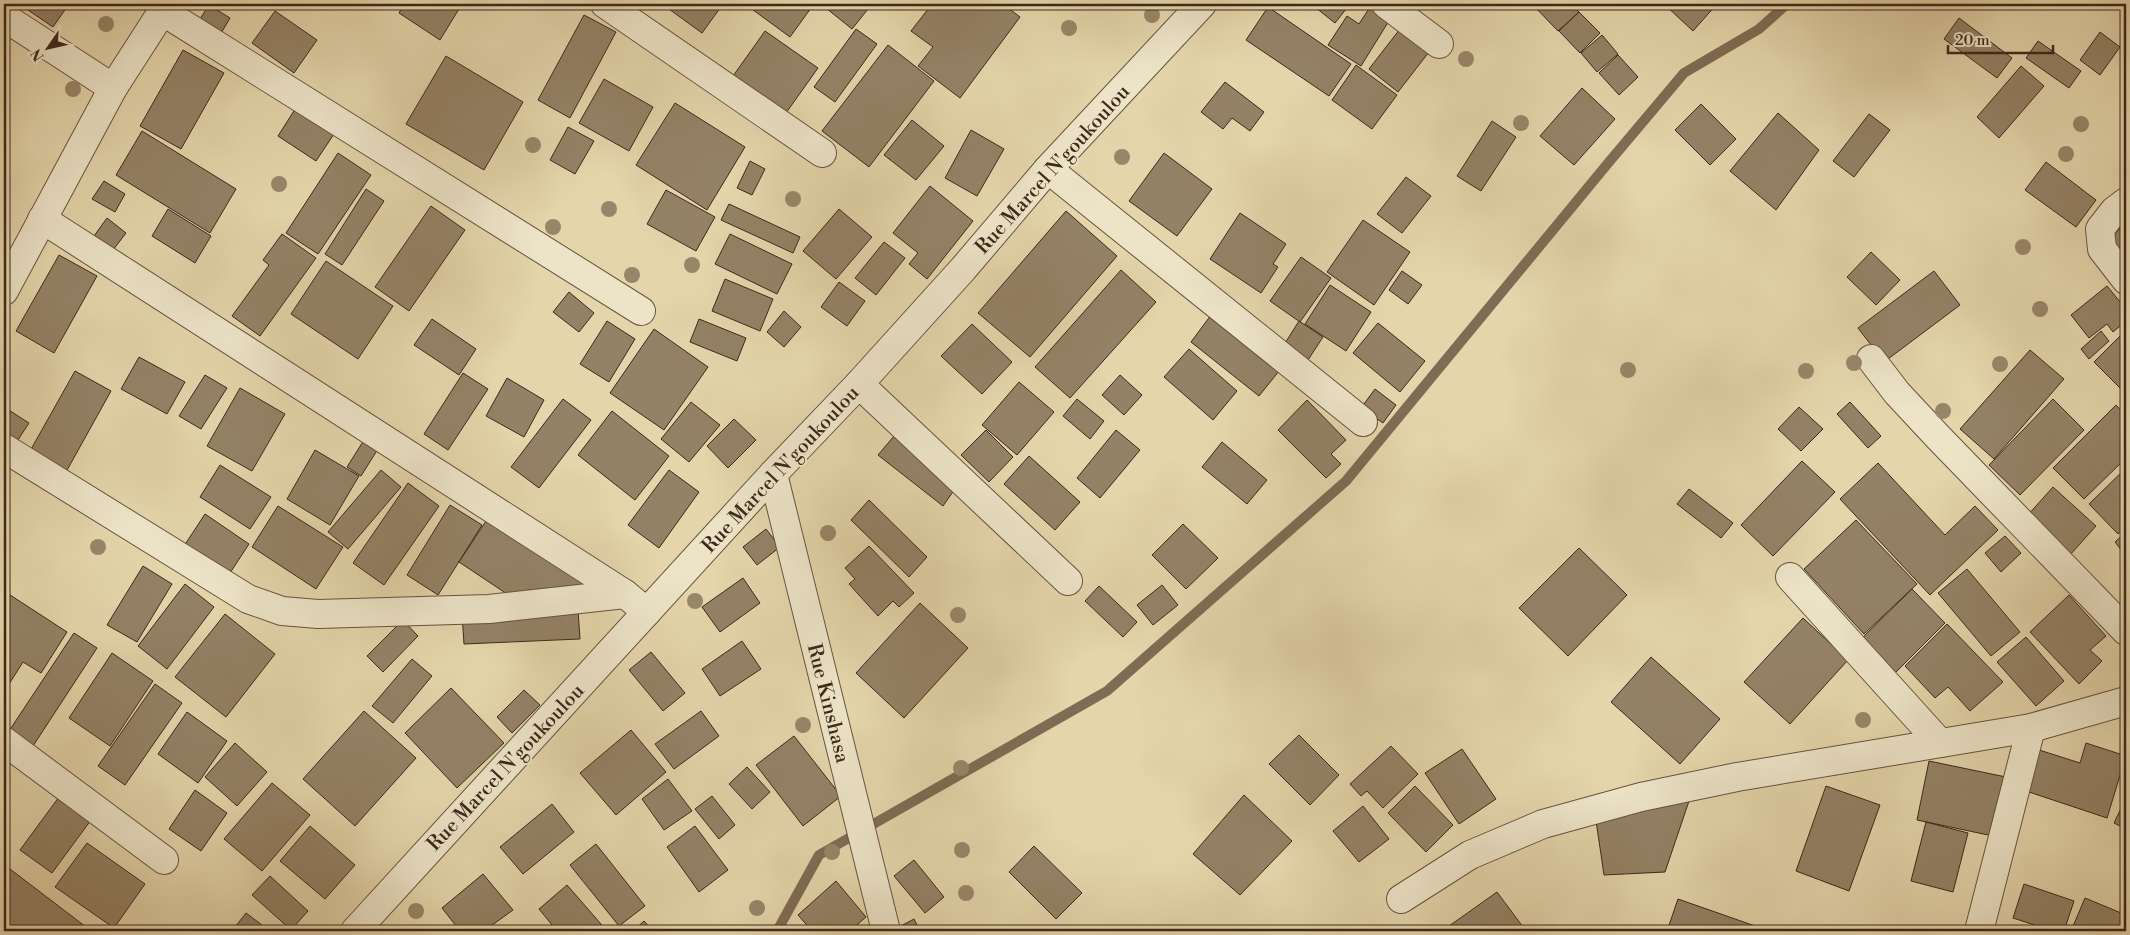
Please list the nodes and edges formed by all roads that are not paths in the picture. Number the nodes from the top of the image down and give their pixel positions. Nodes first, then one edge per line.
1 (605, 4) edge
2 (1202, 4) edge
3 (1386, 4) edge
4 (164, 8) edge
5 (4, 17) edge
6 (1439, 44) dead end
7 (113, 88) junction
8 (822, 153) dead end
9 (1048, 169) junction
10 (2126, 202) edge
11 (42, 219) junction
12 (2126, 280) edge
13 (5, 283) edge
14 (641, 310) dead end
15 (1871, 359) dead end
16 (859, 384) junction
17 (1363, 422) dead end
18 (4, 448) edge
19 (773, 474) junction
20 (1790, 577) dead end
21 (1068, 580) dead end
22 (625, 594) junction
23 (647, 612) junction
24 (2126, 631) edge
25 (2126, 701) edge
26 (2031, 728) junction
27 (4, 741) edge
28 (1940, 743) junction
29 (164, 860) dead end
30 (1401, 899) dead end
31 (355, 931) edge
32 (886, 931) edge
33 (1978, 931) edge

1 - 8 street
2 - 9 street, Rue Marcel N'goukoulou
3 - 6 street
4 - 7 street
4 - 14 street
5 - 7 street
7 - 11 street
9 - 16 street, Rue Marcel N'goukoulou
9 - 17 street
10 - 12 street
11 - 13 street
11 - 22 street
15 - 24 street
16 - 19 street, Rue Marcel N'goukoulou
16 - 21 street
18 - 22 street
19 - 23 street, Rue Marcel N'goukoulou
19 - 32 street, Rue Kinshasa
20 - 28 street
22 - 23 street
23 - 31 street, Rue Marcel N'goukoulou
25 - 26 street
26 - 28 street
26 - 33 street
27 - 29 street
28 - 30 street

